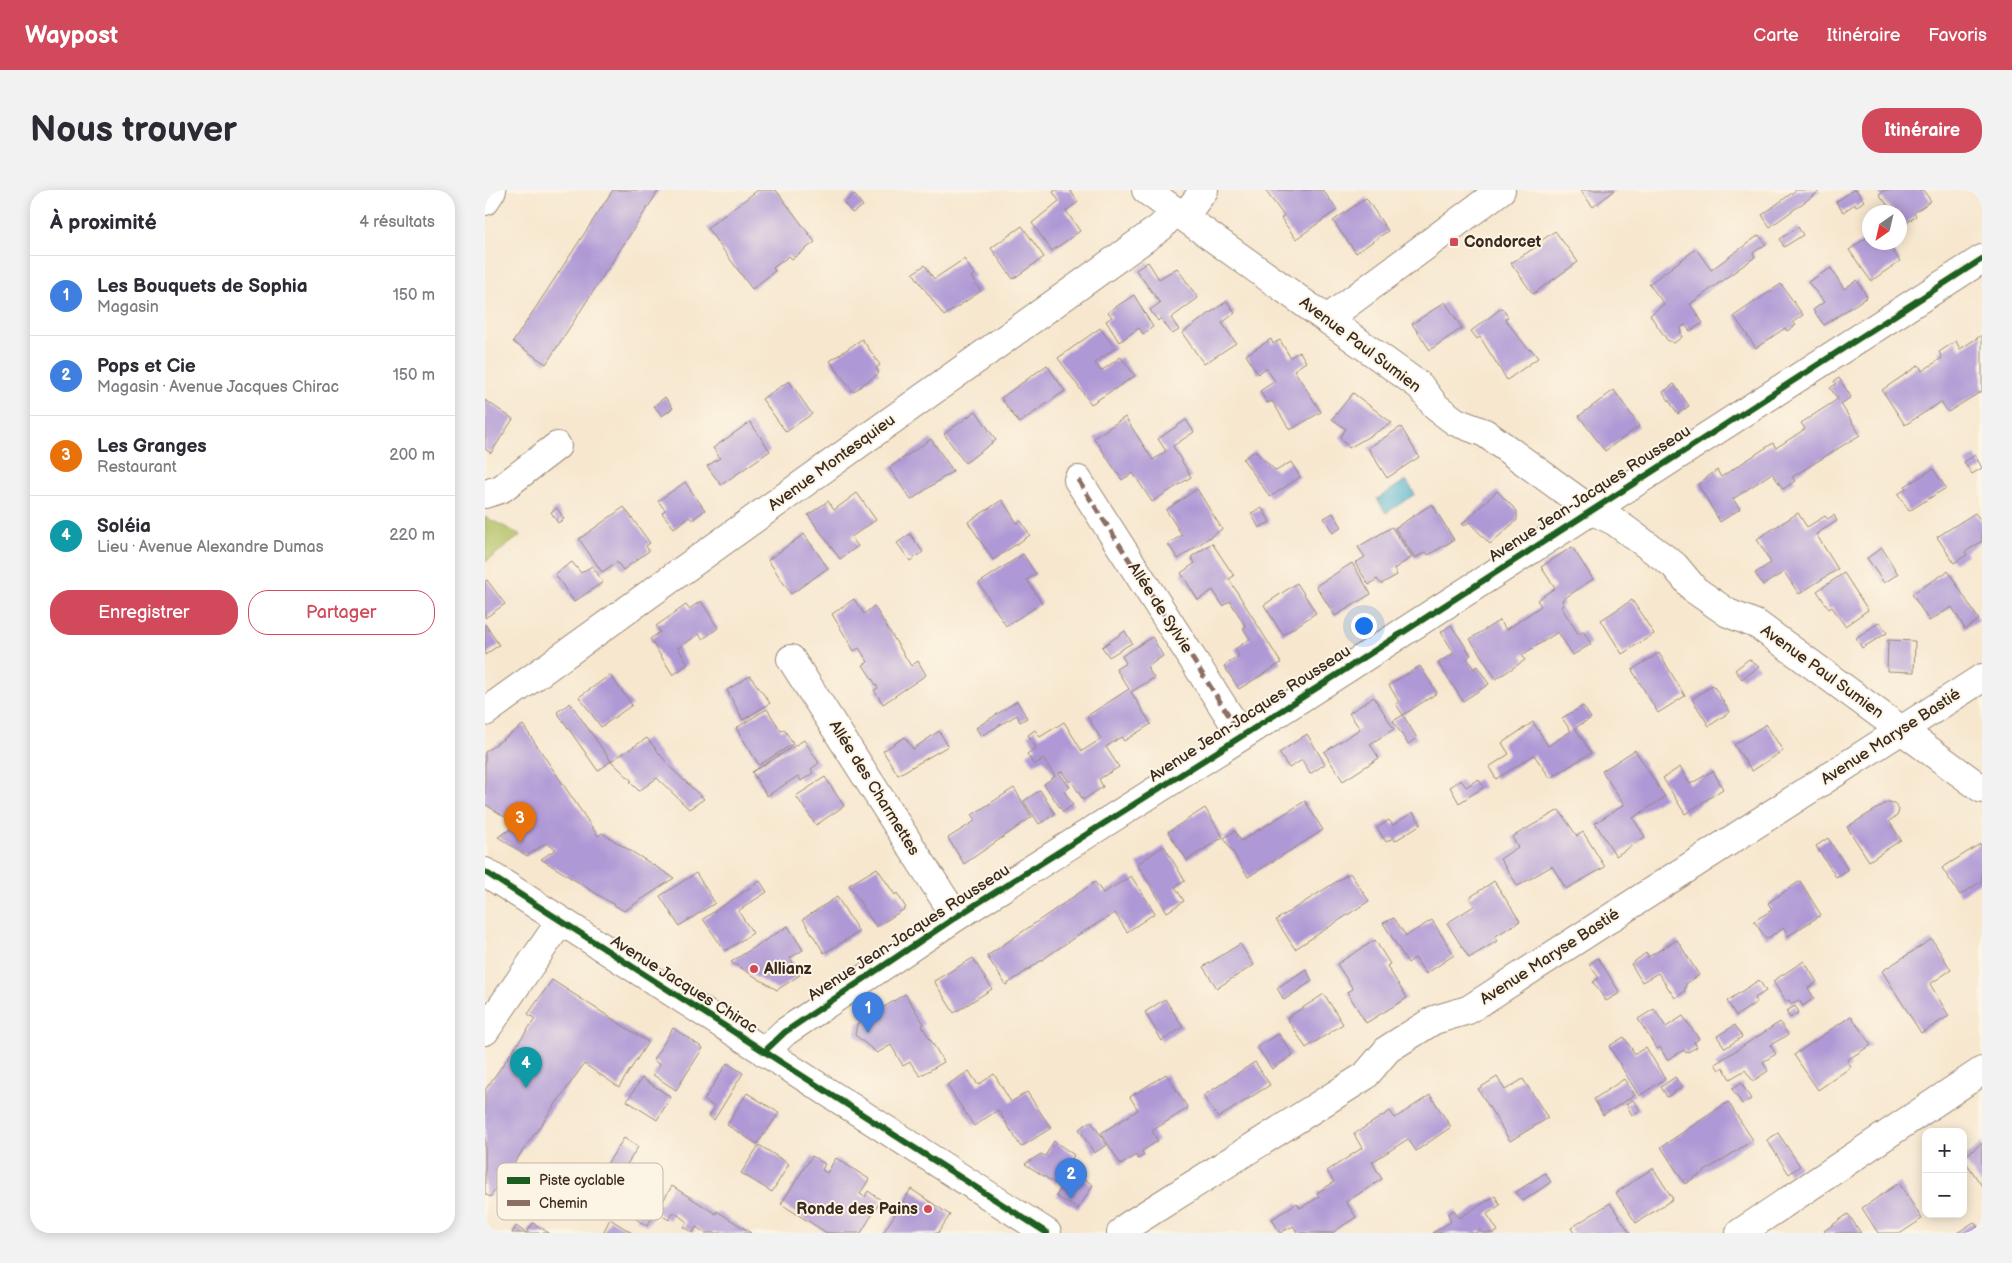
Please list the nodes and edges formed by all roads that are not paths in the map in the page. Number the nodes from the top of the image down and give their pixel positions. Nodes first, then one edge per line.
1 (492, 190) edge
2 (1146, 190) edge
3 (1204, 190) edge
4 (1501, 190) edge
5 (485, 201) edge
6 (1179, 214) junction
7 (1982, 259) edge
8 (1327, 319) junction
9 (557, 446) dead end
10 (1078, 480) dead end
11 (485, 494) edge
12 (1591, 510) junction
13 (791, 659) dead end
14 (1982, 678) edge
15 (485, 712) edge
16 (1901, 730) junction
17 (1242, 736) junction
18 (1982, 789) edge
19 (485, 872) edge
20 (956, 917) junction
21 (560, 922) junction
22 (485, 1031) edge
23 (764, 1052) junction
24 (1982, 1071) edge
25 (1047, 1233) edge
26 (1121, 1233) edge
27 (1740, 1233) edge

1 - 5 street
2 - 6 street, Avenue Paul Sumien
3 - 6 street, Avenue Montesquieu
4 - 8 street
6 - 8 street, Avenue Paul Sumien
6 - 15 street, Avenue Montesquieu
7 - 12 street, Avenue Jean-Jacques Rousseau
8 - 12 street, Avenue Paul Sumien
9 - 11 street
10 - 17 street, Allée de Sylvie
12 - 16 street, Avenue Paul Sumien
12 - 17 street, Avenue Jean-Jacques Rousseau
13 - 20 street, Allée des Charmettes
14 - 16 street, Avenue Maryse Bastié
16 - 18 street, Avenue Paul Sumien
16 - 26 street, Avenue Maryse Bastié
17 - 20 street, Avenue Jean-Jacques Rousseau
19 - 21 street, Avenue Jacques Chirac
20 - 23 street, Avenue Jean-Jacques Rousseau
21 - 22 street
21 - 23 street, Avenue Jacques Chirac
23 - 25 street, Avenue Jacques Chirac
24 - 27 street

